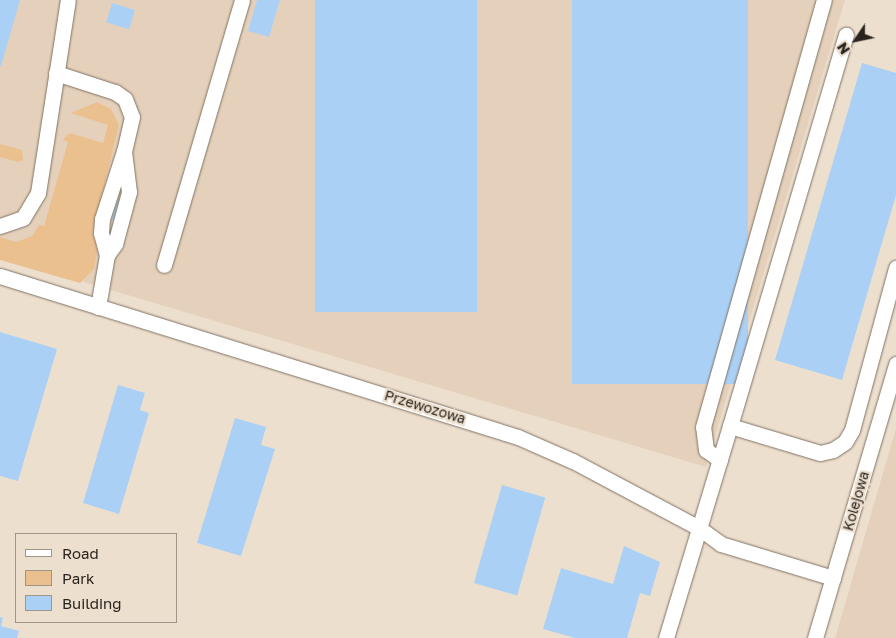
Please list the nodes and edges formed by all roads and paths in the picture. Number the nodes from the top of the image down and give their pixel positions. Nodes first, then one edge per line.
1 (68, 0) edge
2 (242, 0) edge
3 (824, 0) edge
4 (846, 35) dead end
5 (56, 74) junction
6 (0, 226) edge
7 (164, 265) dead end
8 (896, 268) edge
9 (0, 276) edge
10 (98, 306) junction
11 (896, 364) edge
12 (730, 426) junction
13 (720, 460) junction
14 (699, 528) junction
15 (833, 578) junction
16 (666, 638) edge
17 (815, 638) edge

1 - 5 street
2 - 7 street
3 - 13 street
4 - 12 street
5 - 6 street
5 - 10 street
8 - 12 street
9 - 10 street, Przewozowa
10 - 14 street, Przewozowa
11 - 15 street, Kolejowa
12 - 13 street
13 - 14 street
14 - 15 street, Przewozowa
14 - 16 street
15 - 17 street, Kolejowa

